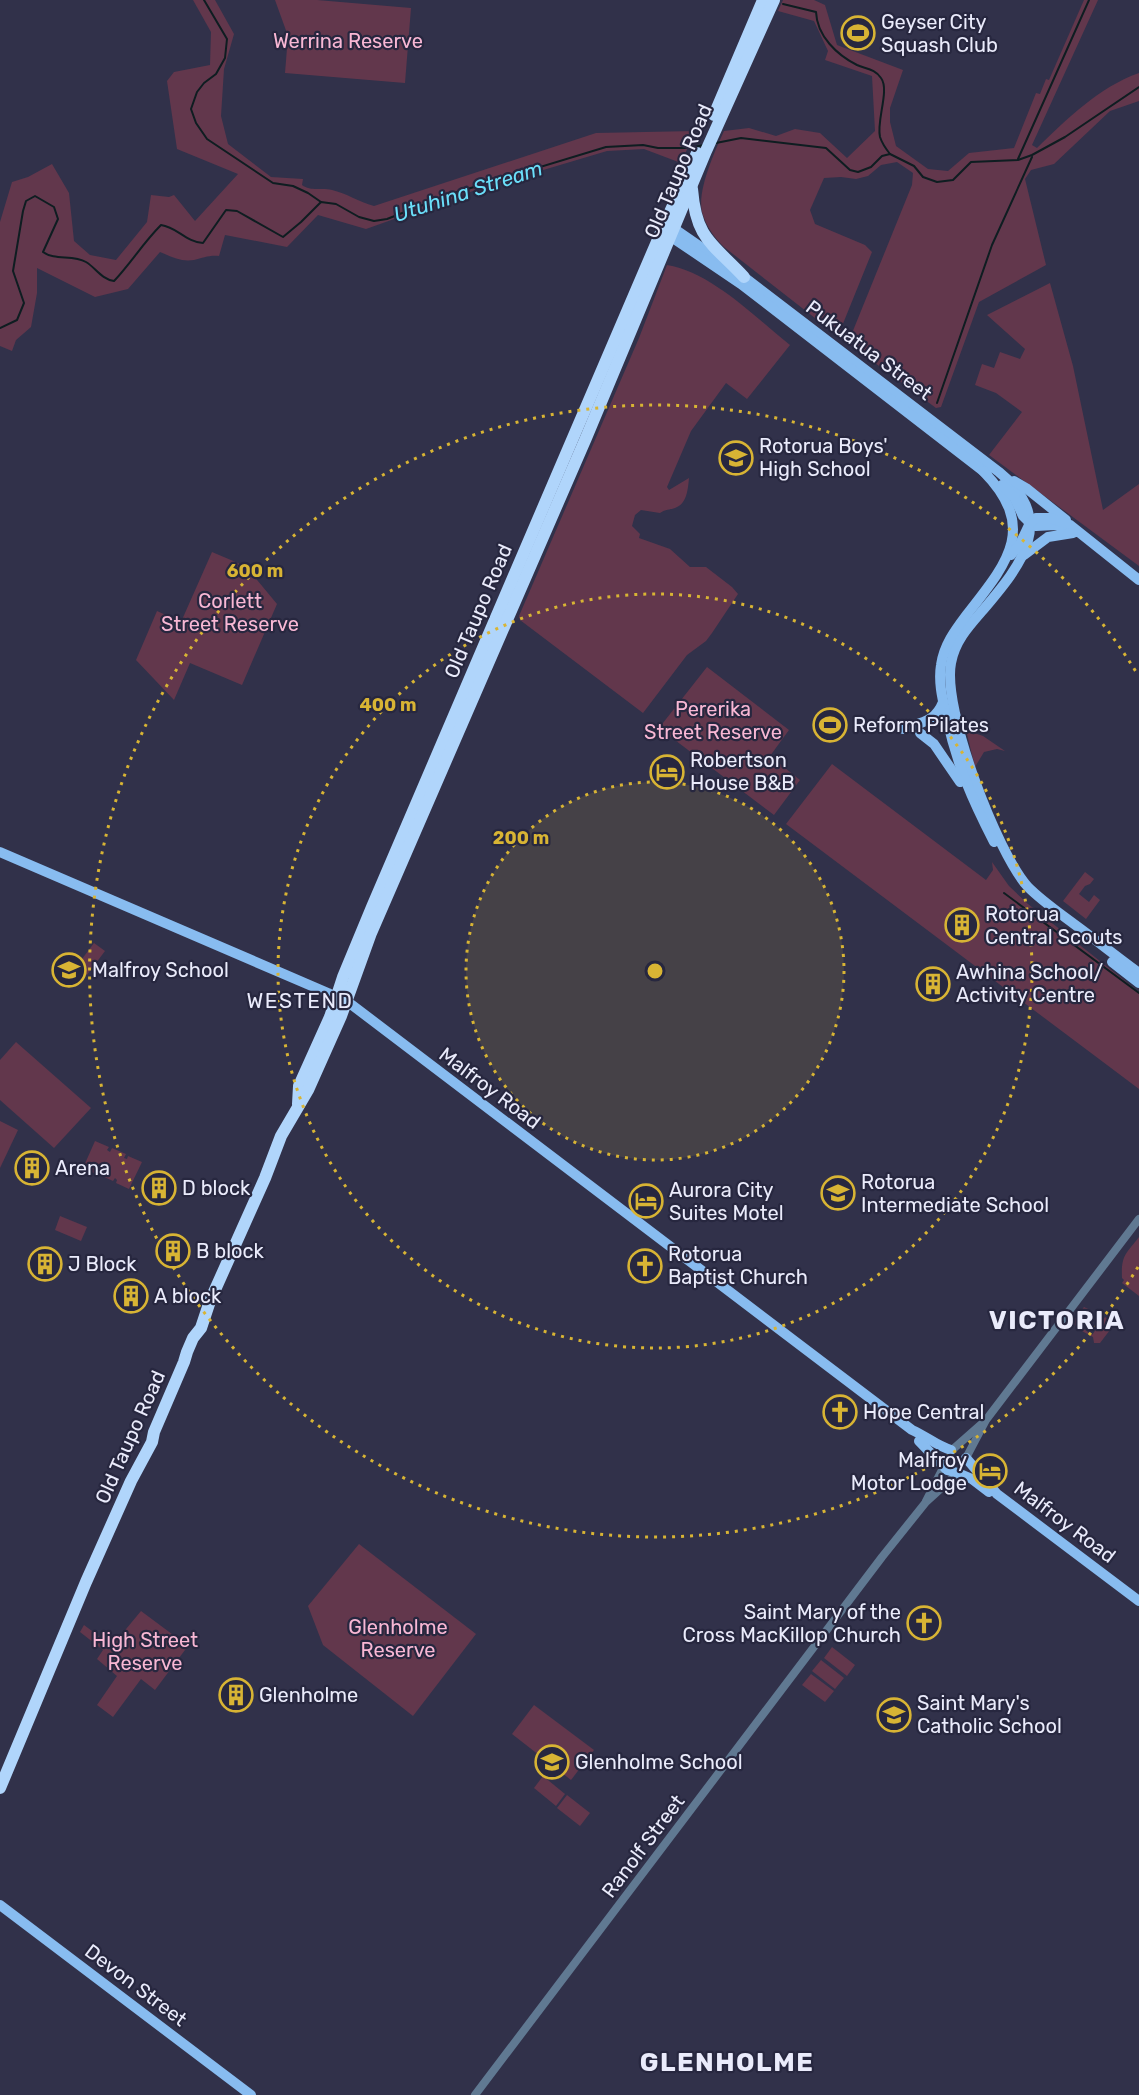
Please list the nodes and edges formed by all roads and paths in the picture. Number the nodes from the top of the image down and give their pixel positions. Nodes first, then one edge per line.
1 (763, 0) edge
2 (774, 0) edge
3 (710, 133) junction
4 (702, 152) junction
5 (692, 184) junction
6 (668, 229) junction
7 (744, 277) junction
8 (633, 300) junction
9 (620, 359) junction
10 (602, 402) junction
11 (579, 424) junction
12 (586, 438) junction
13 (563, 460) junction
14 (983, 471) junction
15 (1006, 477) junction
16 (1030, 523) junction
17 (1073, 529) junction
18 (1023, 555) junction
19 (1007, 559) junction
20 (1139, 580) edge
21 (943, 702) junction
22 (903, 729) dead end
23 (920, 733) dead end
24 (449, 742) junction
25 (971, 796) junction
26 (0, 852) edge
27 (1139, 973) edge
28 (1139, 983) edge
29 (341, 999) junction
30 (1139, 1219) edge
31 (986, 1420) junction
32 (912, 1430) junction
33 (951, 1450) junction
34 (966, 1458) junction
35 (944, 1466) junction
36 (958, 1473) junction
37 (997, 1494) junction
38 (926, 1502) junction
39 (1139, 1601) edge
40 (0, 1788) edge
41 (0, 1905) edge
42 (251, 2095) edge
43 (475, 2095) edge

1 - 3 highway, Old Taupo Road
2 - 3 highway, Old Taupo Road
3 - 4 highway, Old Taupo Road
4 - 5 highway, Old Taupo Road
4 - 6 highway, Old Taupo Road
5 - 6 highway, Old Taupo Road
5 - 7 highway
6 - 7 main road, Pukuatua Street
6 - 8 highway, Old Taupo Road
6 - 9 highway, Old Taupo Road
6 - 14 main road, Pukuatua Street
7 - 15 main road, Pukuatua Street
8 - 9 highway, Old Taupo Road
8 - 11 highway, Old Taupo Road
9 - 10 highway, Old Taupo Road
10 - 11 highway
10 - 12 highway, Old Taupo Road
11 - 13 highway, Old Taupo Road
12 - 13 highway
12 - 24 highway, Old Taupo Road
13 - 24 highway, Old Taupo Road
14 - 16 main road
14 - 19 main road
15 - 16 main road, Pukuatua Street
15 - 17 main road
16 - 17 main road
16 - 18 main road
16 - 19 main road
17 - 18 main road
17 - 20 main road
18 - 27 main road
19 - 21 main road
21 - 22 main road
21 - 25 main road
23 - 25 main road
24 - 29 highway, Old Taupo Road
25 - 28 main road
26 - 29 main road, Malfroy Road
29 - 32 main road, Malfroy Road
29 - 40 highway, Old Taupo Road
30 - 31 street
31 - 33 street
31 - 34 street
32 - 33 main road, Malfroy Road
32 - 35 main road, Malfroy Road
33 - 34 main road
33 - 35 main road
34 - 36 main road
34 - 37 main road, Malfroy Road
35 - 36 main road
35 - 38 street, Ranolf Street
36 - 37 main road, Malfroy Road
36 - 38 street, Ranolf Street
37 - 39 main road, Malfroy Road
38 - 43 street, Ranolf Street
41 - 42 main road, Devon Street

